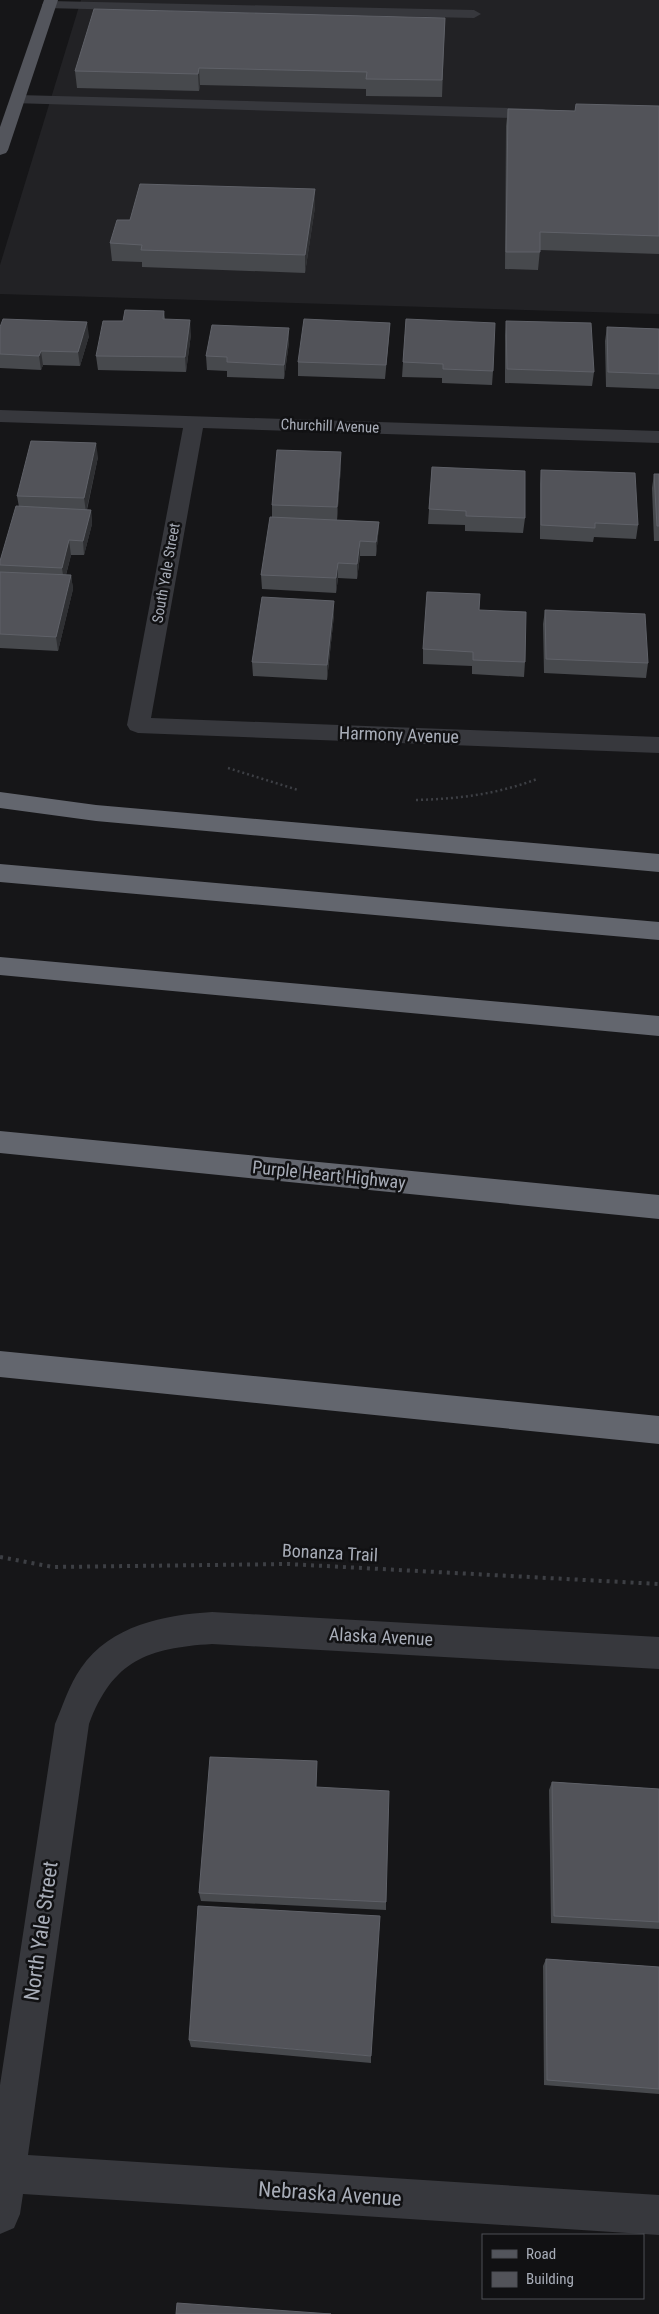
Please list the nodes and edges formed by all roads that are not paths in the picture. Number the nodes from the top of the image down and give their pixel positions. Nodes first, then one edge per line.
1 (50, 2) edge
2 (474, 14) dead end
3 (18, 100) junction
4 (559, 115) edge
5 (0, 150) edge
6 (0, 416) edge
7 (194, 422) junction
8 (659, 437) edge
9 (138, 725) joint
10 (659, 745) edge
11 (0, 800) edge
12 (659, 863) edge
13 (0, 873) edge
14 (659, 931) edge
15 (0, 966) edge
16 (659, 1026) edge
17 (0, 1142) edge
18 (659, 1207) edge
19 (0, 1364) edge
20 (659, 1430) edge
21 (659, 1652) edge
22 (111, 1659) joint
23 (3, 2173) edge
24 (0, 2214) edge
25 (659, 2214) edge

1 - 2 street
1 - 3 main road
3 - 4 street
3 - 5 main road
6 - 7 street, Churchill Avenue
7 - 8 street, Churchill Avenue
7 - 9 street, South Yale Street
9 - 10 street, Harmony Avenue
11 - 12 highway
13 - 14 highway
15 - 16 highway
17 - 18 highway, Purple Heart Highway
19 - 20 highway
21 - 22 street, Alaska Avenue
22 - 23 street, North Yale Street
23 - 24 street, North Yale Street
23 - 25 street, Nebraska Avenue

